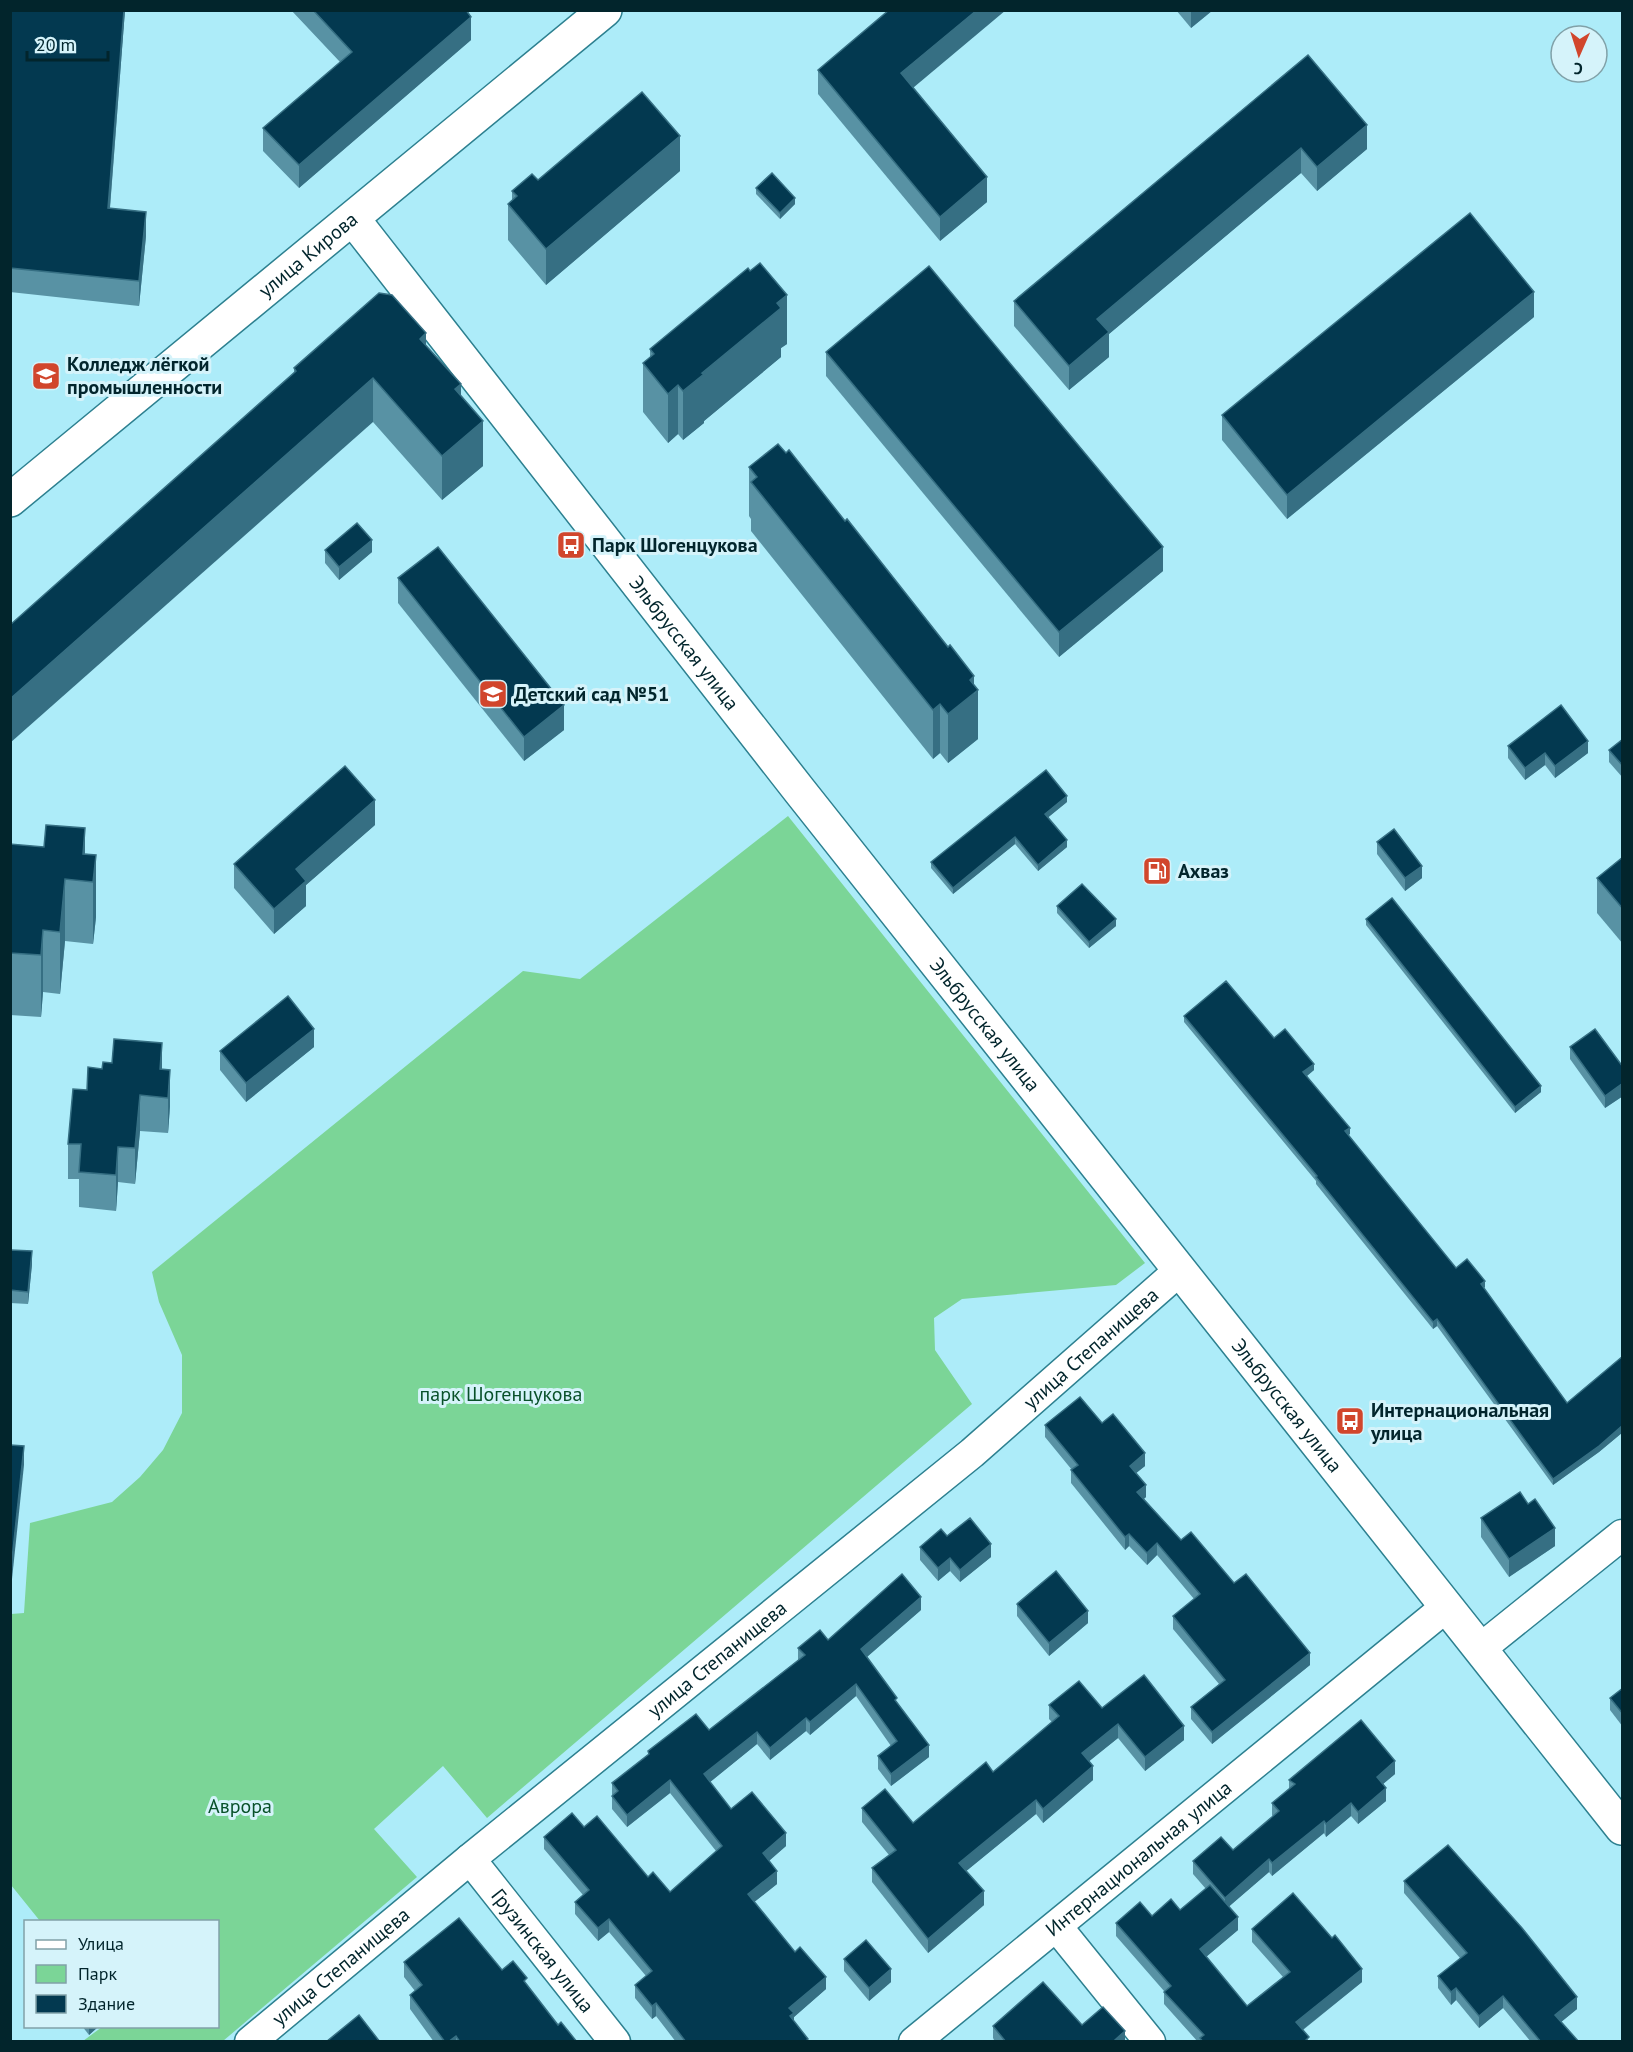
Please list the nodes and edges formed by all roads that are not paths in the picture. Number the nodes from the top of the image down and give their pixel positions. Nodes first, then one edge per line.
1 (605, 10) edge
2 (353, 219) junction
3 (10, 500) edge
4 (1180, 1270) junction
5 (1623, 1535) edge
6 (1446, 1607) junction
7 (1480, 1649) junction
8 (1623, 1828) edge
9 (470, 1858) junction
10 (1057, 1927) junction
11 (250, 2042) edge
12 (615, 2042) edge
13 (914, 2042) edge
14 (1150, 2042) edge

1 - 2 street, улица Кирова
2 - 3 street, улица Кирова
2 - 4 street, Эльбрусская улица
4 - 6 street, Эльбрусская улица
4 - 9 street, улица Степанищева
5 - 7 street
6 - 7 street, Эльбрусская улица
6 - 10 street, Интернациональная улица
7 - 8 street, Эльбрусская улица
9 - 11 street, улица Степанищева
9 - 12 street, Грузинская улица
10 - 13 street, Интернациональная улица
10 - 14 street

